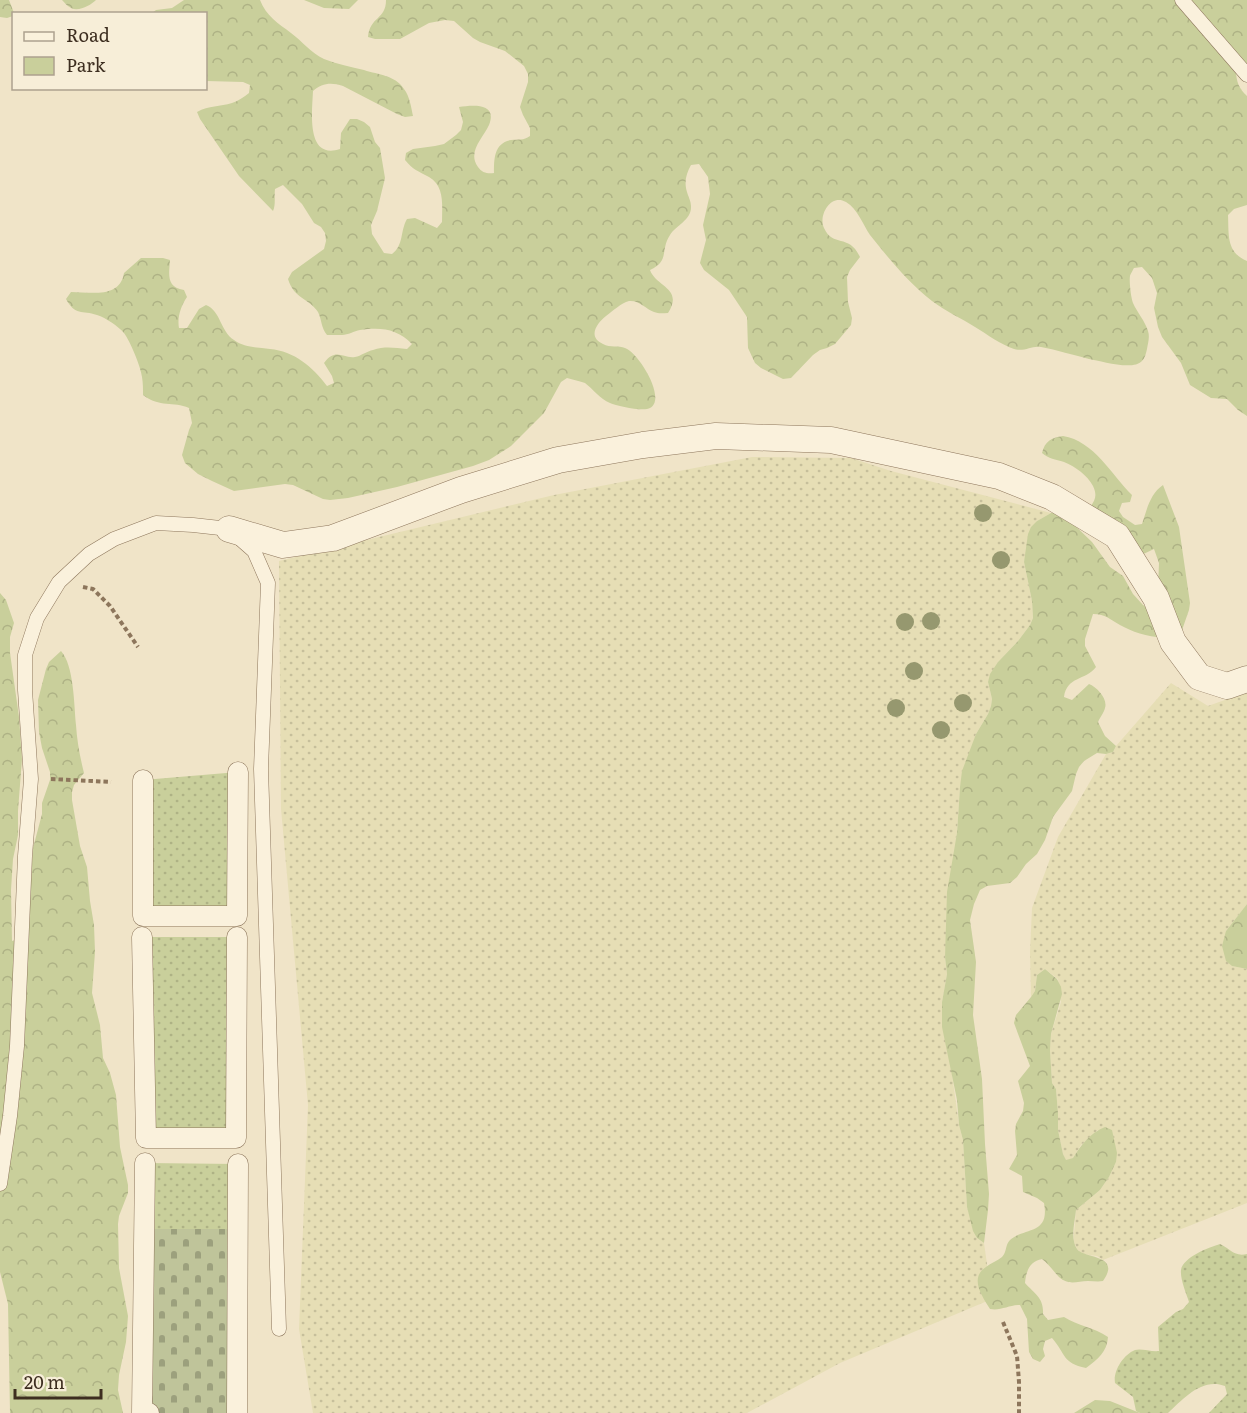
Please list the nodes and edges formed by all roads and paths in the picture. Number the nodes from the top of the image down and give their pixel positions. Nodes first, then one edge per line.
1 (1182, 0) edge
2 (1247, 75) edge
3 (229, 529) junction
4 (59, 582) junction
5 (138, 647) dead end
6 (1247, 679) edge
7 (238, 772) dead end
8 (31, 778) junction
9 (143, 780) dead end
10 (111, 782) dead end
11 (142, 937) dead end
12 (237, 937) dead end
13 (145, 1163) dead end
14 (238, 1164) dead end
15 (0, 1184) edge
16 (1003, 1322) dead end
17 (279, 1329) dead end
18 (149, 1413) edge
19 (237, 1413) edge
20 (1019, 1413) edge

1 - 2 lane
3 - 4 lane
3 - 6 street
3 - 17 lane
4 - 5 path
4 - 8 lane
7 - 9 street
8 - 10 path
8 - 15 lane
11 - 12 street
13 - 18 street
14 - 19 street
16 - 20 path

